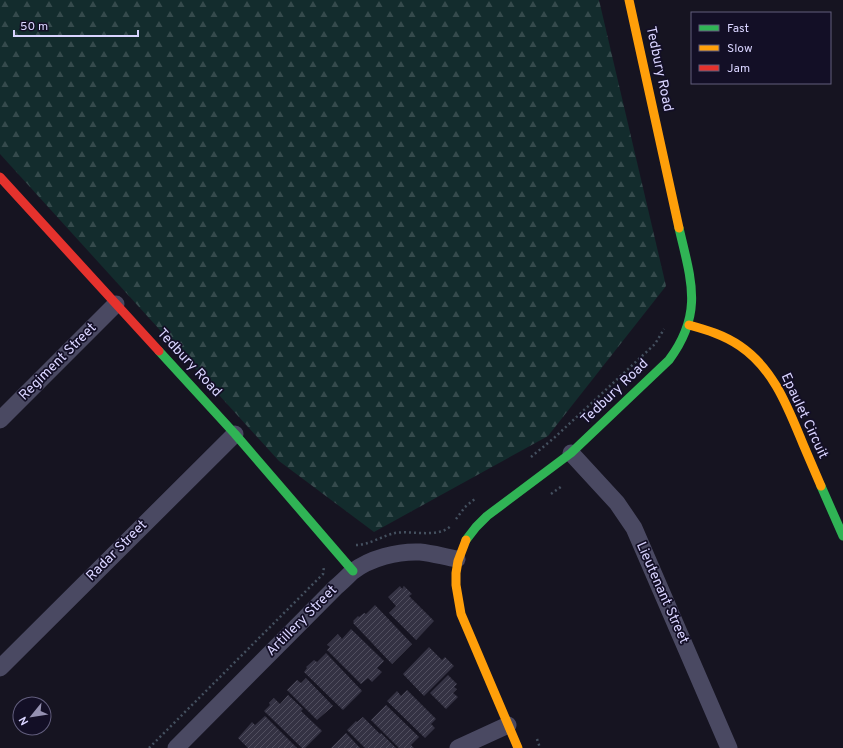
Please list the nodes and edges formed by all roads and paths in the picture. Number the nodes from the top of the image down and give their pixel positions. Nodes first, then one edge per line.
1 (629, 0) edge
2 (0, 177) edge
3 (116, 304) junction
4 (689, 325) junction
5 (666, 327) dead end
6 (0, 420) edge
7 (235, 434) junction
8 (571, 453) junction
9 (530, 458) dead end
10 (562, 486) dead end
11 (549, 496) dead end
12 (477, 497) dead end
13 (843, 536) edge
14 (354, 544) dead end
15 (457, 559) junction
16 (324, 563) dead end
17 (353, 571) junction
18 (0, 668) edge
19 (508, 725) junction
20 (534, 733) dead end
21 (149, 748) edge
22 (176, 748) edge
23 (458, 748) edge
24 (518, 748) edge
25 (540, 748) edge
26 (729, 748) edge

1 - 4 street, Tedbury Road
2 - 3 street, Tedbury Road
3 - 6 street, Regiment Street
3 - 7 street, Tedbury Road
4 - 8 street, Tedbury Road
4 - 13 street, Epaulet Circuit
5 - 9 path
7 - 17 street, Tedbury Road
7 - 18 street, Radar Street
8 - 15 street, Tedbury Road
8 - 26 street, Lieutenant Street
10 - 11 path
12 - 14 path
15 - 17 street, Artillery Street
15 - 19 street, Tedbury Road
16 - 21 path
17 - 22 street, Artillery Street
19 - 23 street
19 - 24 street, Tedbury Road
20 - 25 path

